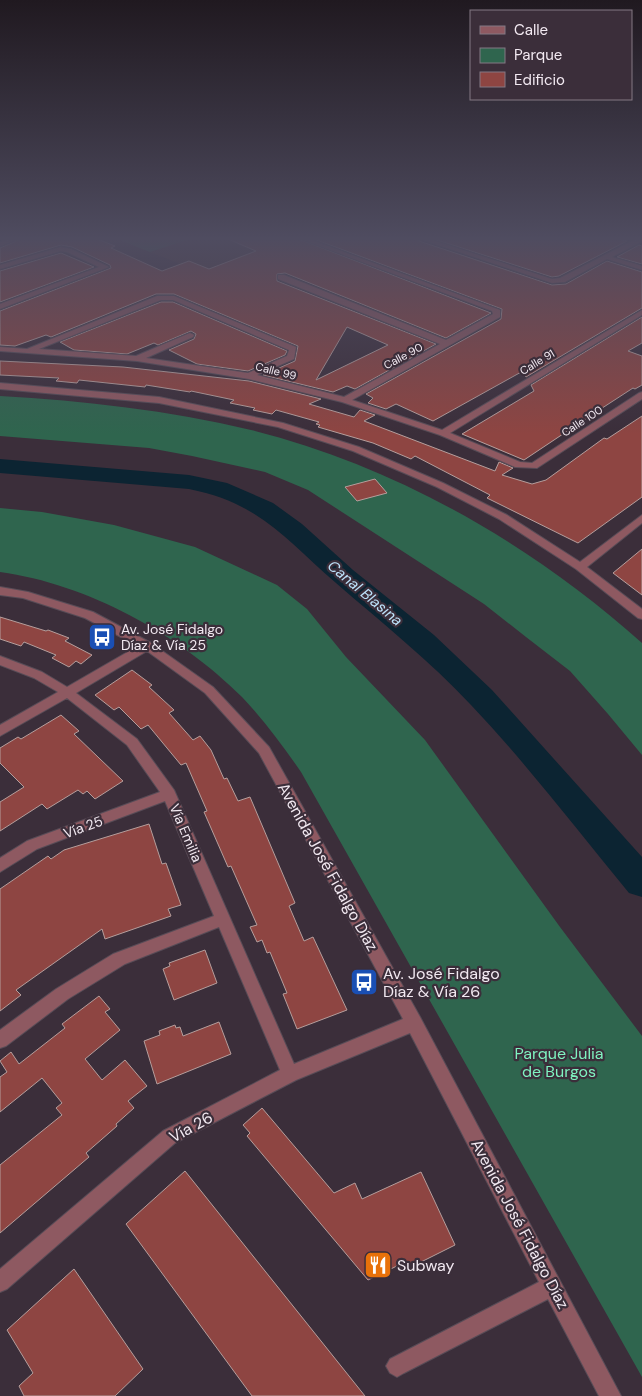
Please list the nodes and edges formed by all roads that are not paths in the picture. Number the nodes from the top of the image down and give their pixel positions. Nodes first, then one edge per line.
1 (144, 304) edge
2 (188, 304) edge
3 (349, 304) edge
4 (480, 304) edge
5 (642, 312) edge
6 (190, 335) dead end
7 (448, 344) junction
8 (0, 349) edge
9 (25, 351) junction
10 (137, 359) junction
11 (249, 376) junction
12 (0, 386) edge
13 (642, 395) edge
14 (345, 400) junction
15 (443, 432) junction
16 (534, 466) joint
17 (642, 518) edge
18 (580, 567) junction
19 (0, 590) edge
20 (642, 615) edge
21 (147, 646) junction
22 (0, 660) edge
23 (67, 692) junction
24 (0, 731) edge
25 (169, 794) junction
26 (0, 866) edge
27 (222, 919) junction
28 (414, 1023) junction
29 (0, 1040) edge
30 (290, 1074) junction
31 (0, 1282) edge
32 (552, 1286) junction
33 (396, 1366) dead end
34 (610, 1396) edge

1 - 9 street
2 - 11 street
3 - 7 street
4 - 7 street, Calle 90
5 - 15 street, Calle 91
6 - 10 street
7 - 14 street, Calle 90
8 - 9 street, Calle 99
9 - 10 street, Calle 99
10 - 11 street, Calle 99
11 - 14 street, Calle 99
12 - 18 street
13 - 16 street, Calle 100
14 - 15 street, Calle 99
15 - 16 street, Calle 99
17 - 18 street
18 - 20 street
19 - 21 street, Avenida José Fidalgo Díaz
21 - 23 street
21 - 28 street, Avenida José Fidalgo Díaz
22 - 23 street, Vía Emilia
23 - 24 street
23 - 25 street, Vía Emilia
25 - 26 street, Vía 25
25 - 27 street, Vía Emilia
27 - 29 street
27 - 30 street, Vía Emilia
28 - 30 street, Vía 26
28 - 32 street, Avenida José Fidalgo Díaz
30 - 31 street, Vía 26
32 - 33 street
32 - 34 street, Avenida José Fidalgo Díaz

